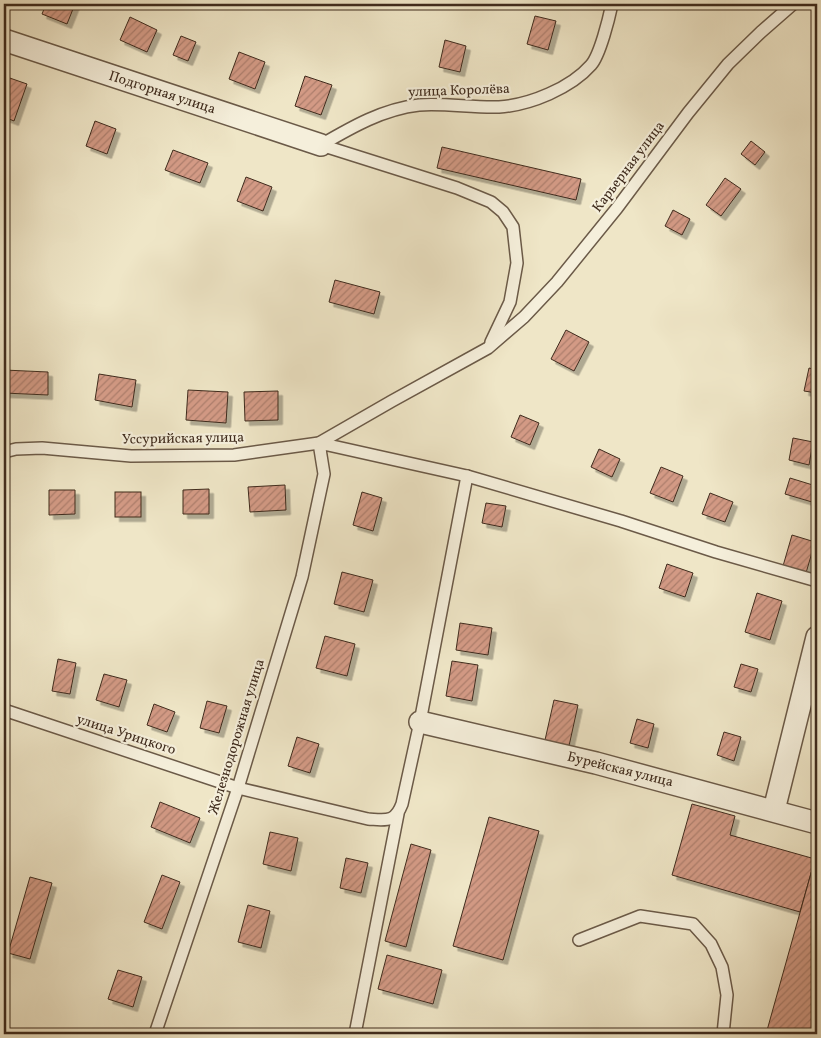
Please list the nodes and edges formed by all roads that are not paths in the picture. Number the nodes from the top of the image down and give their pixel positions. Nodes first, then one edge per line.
1 (612, 4) edge
2 (793, 4) edge
3 (4, 40) edge
4 (321, 145) junction
5 (488, 348) junction
6 (320, 443) junction
7 (4, 452) edge
8 (467, 476) junction
9 (817, 580) edge
10 (817, 637) edge
11 (4, 710) edge
12 (420, 722) junction
13 (238, 788) junction
14 (774, 810) junction
15 (398, 814) junction
16 (817, 823) edge
17 (579, 940) dead end
18 (154, 1034) edge
19 (355, 1034) edge
20 (723, 1034) edge

1 - 4 lane, улица Королёва
2 - 5 lane, Карьерная улица
3 - 4 street, Подгорная улица
4 - 5 lane
5 - 6 lane, Уссурийская улица
6 - 7 lane, Уссурийская улица
6 - 8 lane
6 - 13 lane, Железнодорожная улица
8 - 9 lane
8 - 12 lane
10 - 14 street
11 - 13 lane, улица Урицкого
12 - 14 street, Бурейская улица
12 - 15 lane
13 - 15 lane, улица Урицкого
13 - 18 lane, Железнодорожная улица
14 - 16 street, Бурейская улица
15 - 19 lane
17 - 20 lane

